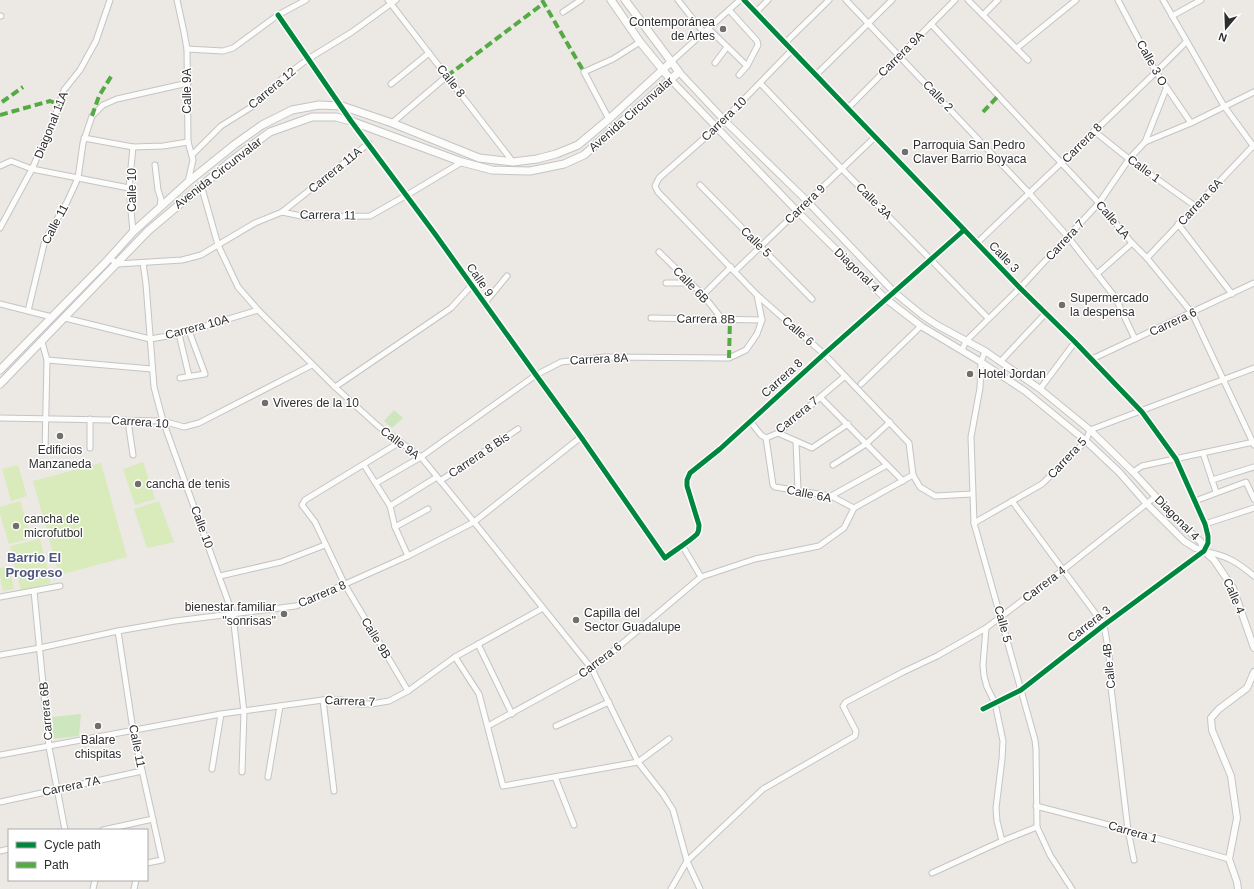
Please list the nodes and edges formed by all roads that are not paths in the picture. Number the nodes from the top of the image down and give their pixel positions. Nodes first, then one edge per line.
1 (110, 0) edge
2 (177, 0) edge
3 (306, 0) edge
4 (396, 0) edge
5 (581, 0) edge
6 (612, 0) edge
7 (624, 0) edge
8 (680, 0) edge
9 (740, 0) edge
10 (744, 0) edge
11 (768, 0) edge
12 (829, 0) edge
13 (846, 0) edge
14 (892, 0) edge
15 (955, 0) edge
16 (968, 0) edge
17 (998, 0) edge
18 (1076, 0) edge
19 (1118, 0) edge
20 (1163, 0) edge
21 (1201, 0) edge
22 (389, 2) edge
23 (729, 10) junction
24 (563, 12) dead end
25 (756, 12) junction
26 (278, 15) junction
27 (983, 15) junction
28 (1172, 16) junction
29 (868, 23) junction
30 (931, 24) junction
31 (709, 29) junction
32 (704, 33) junction
33 (640, 42) junction
34 (1186, 42) junction
35 (785, 43) junction
36 (727, 47) junction
37 (1017, 48) junction
38 (187, 49) junction
39 (792, 50) junction
40 (429, 53) junction
41 (900, 56) junction
42 (308, 59) junction
43 (1028, 60) dead end
44 (671, 62) junction
45 (714, 63) dead end
46 (747, 66) junction
47 (662, 71) junction
48 (679, 72) junction
49 (1156, 72) junction
50 (738, 75) dead end
51 (816, 75) junction
52 (447, 76) junction
53 (671, 80) junction
54 (188, 83) junction
55 (391, 84) dead end
56 (761, 84) junction
57 (1166, 89) junction
58 (1254, 92) edge
59 (342, 106) junction
60 (1224, 106) junction
61 (848, 108) junction
62 (608, 120) junction
63 (724, 120) junction
64 (351, 121) junction
65 (392, 123) junction
66 (1191, 123) junction
67 (716, 128) junction
68 (1094, 131) junction
69 (875, 136) junction
70 (84, 138) junction
71 (188, 142) junction
72 (1145, 142) junction
73 (369, 143) junction
74 (1254, 146) edge
75 (133, 147) junction
76 (192, 155) junction
77 (1129, 159) junction
78 (462, 162) junction
79 (513, 162) junction
80 (1062, 163) junction
81 (155, 165) dead end
82 (0, 166) edge
83 (32, 169) junction
84 (842, 169) junction
85 (78, 178) junction
86 (188, 182) junction
87 (201, 185) junction
88 (700, 185) dead end
89 (655, 186) joint
90 (130, 188) junction
91 (1029, 193) junction
92 (407, 195) junction
93 (807, 201) junction
94 (1099, 203) junction
95 (1196, 206) junction
96 (160, 207) junction
97 (797, 211) junction
98 (282, 212) junction
99 (1178, 224) junction
100 (0, 228) edge
101 (964, 230) junction
102 (133, 232) junction
103 (1068, 237) junction
104 (977, 243) junction
105 (1132, 243) junction
106 (218, 245) junction
107 (761, 247) junction
108 (659, 252) dead end
109 (110, 258) junction
110 (1147, 258) junction
111 (931, 260) junction
112 (143, 263) junction
113 (117, 264) junction
114 (733, 269) junction
115 (1097, 274) junction
116 (508, 276) dead end
117 (666, 283) dead end
118 (691, 283) junction
119 (1254, 283) edge
120 (472, 286) junction
121 (1020, 288) junction
122 (894, 292) junction
123 (1232, 294) junction
124 (703, 295) junction
125 (757, 295) junction
126 (812, 299) dead end
127 (886, 299) junction
128 (0, 304) edge
129 (484, 304) junction
130 (258, 310) junction
131 (28, 311) junction
132 (1046, 313) junction
133 (1192, 313) junction
134 (52, 317) junction
135 (65, 318) junction
136 (651, 318) dead end
137 (988, 318) junction
138 (722, 319) junction
139 (762, 320) junction
140 (921, 326) junction
141 (189, 331) junction
142 (179, 334) junction
143 (150, 339) junction
144 (1135, 339) junction
145 (966, 341) junction
146 (42, 342) junction
147 (1075, 342) junction
148 (962, 350) junction
149 (984, 351) junction
150 (824, 354) junction
151 (1092, 359) junction
152 (48, 360) junction
153 (981, 362) junction
154 (1000, 362) junction
155 (312, 365) junction
156 (1254, 368) edge
157 (152, 369) junction
158 (0, 370) edge
159 (189, 376) junction
160 (536, 376) junction
161 (845, 376) junction
162 (180, 378) dead end
163 (1224, 381) junction
164 (0, 384) edge
165 (861, 384) dead end
166 (335, 387) junction
167 (1040, 389) junction
168 (820, 396) junction
169 (1142, 412) junction
170 (0, 418) edge
171 (45, 418) junction
172 (90, 420) junction
173 (128, 420) junction
174 (163, 421) junction
175 (750, 421) junction
176 (890, 422) junction
177 (848, 424) junction
178 (518, 429) dead end
179 (1090, 430) junction
180 (778, 433) junction
181 (581, 437) junction
182 (766, 438) junction
183 (796, 441) junction
184 (1086, 441) junction
185 (400, 442) junction
186 (1253, 443) edge
187 (866, 444) junction
188 (90, 448) dead end
189 (45, 452) dead end
190 (1203, 453) junction
191 (133, 455) dead end
192 (421, 457) junction
193 (1176, 459) junction
194 (364, 465) junction
195 (834, 465) dead end
196 (887, 465) junction
197 (1254, 467) edge
198 (1133, 472) junction
199 (913, 474) junction
200 (438, 479) junction
201 (1212, 480) junction
202 (903, 481) junction
203 (376, 483) junction
204 (798, 491) junction
205 (1216, 492) junction
206 (972, 494) junction
207 (831, 496) junction
208 (1155, 497) junction
209 (1254, 499) edge
210 (1012, 501) junction
211 (1195, 501) junction
212 (1147, 504) junction
213 (390, 506) junction
214 (854, 508) junction
215 (1254, 508) edge
216 (428, 509) dead end
217 (474, 522) junction
218 (974, 523) junction
219 (1205, 524) junction
220 (395, 528) junction
221 (325, 545) junction
222 (682, 545) junction
223 (1204, 550) junction
224 (408, 556) junction
225 (665, 558) joint
226 (1062, 570) junction
227 (220, 576) junction
228 (1254, 576) edge
229 (701, 577) junction
230 (345, 585) junction
231 (60, 586) dead end
232 (34, 591) junction
233 (0, 597) edge
234 (543, 608) junction
235 (234, 615) junction
236 (1002, 617) junction
237 (1104, 625) junction
238 (986, 628) junction
239 (118, 631) junction
240 (478, 644) junction
241 (40, 648) junction
242 (1254, 648) edge
243 (0, 655) edge
244 (455, 657) junction
245 (592, 669) junction
246 (1254, 672) edge
247 (1021, 690) junction
248 (408, 691) junction
249 (323, 700) junction
250 (609, 702) junction
251 (995, 703) junction
252 (280, 706) junction
253 (983, 709) dead end
254 (244, 712) junction
255 (221, 714) junction
256 (512, 714) junction
257 (488, 726) junction
258 (556, 726) dead end
259 (133, 730) junction
260 (669, 740) dead end
261 (49, 747) junction
262 (0, 755) edge
263 (638, 762) junction
264 (212, 769) dead end
265 (142, 771) junction
266 (242, 772) dead end
267 (268, 777) dead end
268 (555, 777) junction
269 (58, 789) junction
270 (334, 791) dead end
271 (0, 802) edge
272 (1036, 806) junction
273 (153, 820) junction
274 (574, 825) dead end
275 (1037, 827) junction
276 (65, 829) edge
277 (107, 829) edge
278 (1128, 830) junction
279 (1002, 841) junction
280 (1229, 859) junction
281 (1134, 860) dead end
282 (687, 861) junction
283 (148, 863) edge
284 (932, 874) dead end
285 (671, 889) edge
286 (700, 889) edge
287 (1072, 889) edge
288 (1238, 889) edge

1 - 83 street, Diagonal 11A
2 - 38 street, Calle 9A
3 - 26 street
4 - 22 street, Carrera 12
5 - 24 street
6 - 33 main road, Diagonal 4
7 - 44 main road, Diagonal 4
8 - 32 street
9 - 23 street
10 - 25 street, Calle 3
11 - 25 street
12 - 35 street
13 - 29 street, Calle 2
14 - 29 street
15 - 30 street, Carrera 9A
16 - 27 street
17 - 27 street
18 - 37 street
19 - 49 street, Calle 3 O
20 - 28 street
21 - 28 street
22 - 40 street, Calle 8
22 - 42 street, Carrera 12
23 - 31 street
23 - 46 street
25 - 35 street, Calle 3
26 - 38 street
26 - 42 street, Calle 9
27 - 37 street
28 - 34 street
29 - 41 street, Calle 2
29 - 51 street
30 - 41 street, Carrera 9A
30 - 80 street, Calle 1A
31 - 32 street
31 - 36 street
32 - 44 street
33 - 47 main road, Diagonal 4
33 - 62 street
34 - 49 street, Carrera 8
34 - 60 street
35 - 39 street, Calle 3
36 - 45 street
36 - 46 street
37 - 43 street
38 - 54 street, Calle 9A
39 - 51 street, Calle 3
39 - 56 street, Carrera 10
40 - 52 street, Calle 8
40 - 55 street
41 - 61 street, Carrera 9A
41 - 91 street, Calle 2
42 - 59 street, Calle 9
42 - 76 street, Carrera 12
44 - 47 main road, Avenida Circunvalar
44 - 48 main road, Diagonal 4
46 - 50 street
47 - 53 main road, Diagonal 4
47 - 62 main road, Avenida Circunvalar
48 - 53 main road, Avenida Circunvalar
48 - 63 street, Diagonal 4
49 - 57 street, Calle 3 O
49 - 68 street, Carrera 8
51 - 61 street, Calle 3
52 - 65 street
52 - 79 street, Calle 8
53 - 67 street, Diagonal 4
53 - 78 main road, Avenida Circunvalar
54 - 70 street, Calle 11
54 - 71 street, Calle 9A
56 - 63 street, Carrera 10
56 - 84 street, Calle 3A
57 - 66 street, Calle 3 O
57 - 72 street
58 - 60 street, Carrera 7
59 - 64 street, Calle 9
59 - 65 main road, Avenida Circunvalar
59 - 86 main road, Avenida Circunvalar
60 - 66 street, Carrera 7
60 - 74 street
61 - 69 street, Calle 3
62 - 79 main road, Avenida Circunvalar
63 - 67 street, Carrera 10
63 - 93 street, Diagonal 4
64 - 73 street, Calle 9
64 - 78 main road, Avenida Circunvalar
64 - 87 main road, Avenida Circunvalar
65 - 79 main road, Avenida Circunvalar
66 - 72 street, Carrera 7
67 - 89 street, Carrera 10
67 - 97 street, Diagonal 4
68 - 77 street, Calle 1
68 - 80 street, Carrera 8
69 - 84 street, Carrera 9
69 - 101 street, Calle 3
70 - 75 street
70 - 85 street, Calle 11
71 - 75 street
71 - 76 street, Calle 9A
72 - 77 street, Carrera 7
73 - 92 street, Calle 9
73 - 98 street, Carrera 11A
74 - 95 street, Carrera 6A
75 - 90 street, Calle 10
76 - 86 street, Calle 9A
77 - 94 street, Carrera 7
77 - 95 street, Calle 1
78 - 92 street, Carrera 11
80 - 91 street, Carrera 8
80 - 94 street, Calle 1A
81 - 96 street, Calle 10
82 - 83 street
83 - 85 street
83 - 100 street, Diagonal 11A
84 - 93 street, Carrera 9
84 - 111 street, Calle 3A
85 - 90 street
85 - 131 street, Calle 11
86 - 96 main road, Avenida Circunvalar
87 - 106 street, Calle 9A
87 - 113 main road, Avenida Circunvalar
88 - 107 street, Calle 5
89 - 114 street, Calle 6
90 - 102 street, Calle 10
91 - 103 street
91 - 104 street, Carrera 8
92 - 98 street, Carrera 11
92 - 120 street, Calle 9
93 - 97 street, Carrera 9
93 - 122 street, Diagonal 4
94 - 103 street, Carrera 7
94 - 105 street, Calle 1A
95 - 99 street, Carrera 6A
96 - 102 main road, Avenida Circunvalar
97 - 107 street, Carrera 9
97 - 127 street, Diagonal 4
98 - 106 street
99 - 110 street, Carrera 6A
99 - 123 street
101 - 104 street, Calle 3
101 - 111 street, Carrera 8
102 - 109 main road, Avenida Circunvalar
103 - 115 street
103 - 121 street, Carrera 7
104 - 121 street, Calle 3
105 - 110 street, Calle 1A
105 - 115 street
106 - 112 street
106 - 130 street, Calle 9A
107 - 114 street, Carrera 9
107 - 126 street, Calle 5
108 - 118 street, Calle 6B
109 - 113 street
109 - 134 main road, Avenida Circunvalar
110 - 133 street, Calle 1A
111 - 122 street, Carrera 8
111 - 137 street, Calle 3A
112 - 113 street
112 - 143 street, Calle 10
113 - 135 main road, Avenida Circunvalar
114 - 124 street, Carrera 9
114 - 125 street, Calle 6
115 - 144 street
116 - 129 street
117 - 118 street
118 - 124 street, Calle 6B
119 - 123 street, Carrera 6
120 - 129 street, Calle 9
120 - 166 street
121 - 132 street, Calle 3
121 - 137 street, Carrera 7
122 - 127 street, Carrera 8
122 - 145 street, Diagonal 4
123 - 133 street, Carrera 6
124 - 138 street, Calle 6B
125 - 139 street
125 - 150 street, Calle 6
127 - 140 street, Diagonal 4
127 - 150 street, Carrera 8
128 - 131 street
129 - 160 street, Calle 9
130 - 141 street, Carrera 10A
130 - 155 street, Calle 9A
131 - 134 street
132 - 147 street, Calle 3
132 - 154 street
133 - 144 street, Carrera 6
133 - 163 street, Calle 1A
134 - 158 main road, Avenida Circunvalar
135 - 143 street, Carrera 10A
135 - 146 main road, Avenida Circunvalar
136 - 138 street, Carrera 8B
137 - 145 street, Carrera 7
138 - 139 street, Carrera 8B
139 - 160 street, Carrera 8A
140 - 148 street, Diagonal 4
140 - 165 street
141 - 142 street, Carrera 10A
141 - 159 street
142 - 143 street, Carrera 10A
142 - 159 street
143 - 157 street, Calle 10
144 - 151 street, Carrera 6
145 - 148 street, Carrera 7
145 - 149 street, Diagonal 4
146 - 152 street
146 - 164 main road, Avenida Circunvalar
147 - 151 street, Calle 3
147 - 167 street
148 - 153 street, Diagonal 4
149 - 153 street, Calle 5
149 - 154 street, Diagonal 4
150 - 161 street, Calle 6
150 - 175 street, Carrera 8
151 - 169 street, Calle 3
152 - 157 street
152 - 171 street
153 - 184 street, Diagonal 4
153 - 206 street, Calle 5
154 - 167 street, Diagonal 4
155 - 166 street, Calle 9A
155 - 174 street, Carrera 10
156 - 163 street, Carrera 5
157 - 174 street, Calle 10
159 - 162 street
160 - 181 street, Calle 9
160 - 192 street, Carrera 8A
161 - 168 street, Carrera 7
161 - 176 street, Calle 6
163 - 169 street, Carrera 5
163 - 186 street, Calle 1A
166 - 185 street, Calle 9A
167 - 179 street, Diagonal 4
168 - 177 street
168 - 180 street, Carrera 7
169 - 179 street, Carrera 5
169 - 193 street, Calle 3
170 - 171 street, Carrera 10
171 - 172 street, Carrera 10
171 - 189 street
172 - 173 street, Carrera 10
172 - 188 street
173 - 174 street, Carrera 10
173 - 191 street
174 - 227 street, Calle 10
175 - 182 street
175 - 222 street, Carrera 8
176 - 187 street
176 - 199 street, Calle 6
177 - 183 street
177 - 187 street
178 - 200 street, Carrera 8 Bis
179 - 184 street, Carrera 5
179 - 198 street, Diagonal 4
180 - 182 street, Carrera 7
180 - 183 street
181 - 217 street, Carrera 8
181 - 225 street, Calle 9
182 - 204 street, Calle 6A
183 - 204 street
184 - 210 street, Carrera 5
184 - 212 street, Diagonal 4
185 - 192 street, Calle 9A
185 - 194 street
186 - 190 street
187 - 195 street
187 - 196 street
190 - 193 street
190 - 201 street
192 - 200 street, Calle 9A
192 - 203 street, Carrera 8A
193 - 198 street
193 - 211 street, Calle 3
194 - 203 street
194 - 221 street, Calle 9B
196 - 202 street
196 - 207 street
197 - 201 street
198 - 208 street, Diagonal 4
199 - 202 street
199 - 206 street, Calle 6
200 - 213 street
200 - 217 street, Calle 9A
201 - 205 street
202 - 214 street
203 - 213 street
204 - 207 street, Calle 6A
205 - 209 street
205 - 211 street
206 - 218 street, Calle 5
207 - 214 street, Calle 6A
208 - 212 street, Carrera 4
208 - 223 street, Diagonal 4
210 - 218 street, Carrera 5
210 - 226 street, Calle 4B
211 - 219 street, Calle 3
212 - 223 street, Diagonal 4
212 - 226 street, Carrera 4
213 - 220 street
214 - 229 street
215 - 219 street
216 - 220 street
217 - 224 street, Carrera 8
217 - 234 street, Calle 9A
218 - 236 street, Calle 5
219 - 223 street, Calle 3
220 - 224 street
221 - 227 street
221 - 230 street, Calle 9B
222 - 225 street, Carrera 8
222 - 229 street
223 - 228 street
223 - 237 street, Carrera 3
223 - 242 street, Calle 4
224 - 230 street, Carrera 8
226 - 236 street, Carrera 4
226 - 237 street, Calle 4B
227 - 235 street, Calle 10
229 - 245 street, Carrera 6
230 - 235 street, Carrera 8
230 - 248 street, Calle 9B
231 - 232 street
232 - 233 street
232 - 241 street, Carrera 6B
234 - 240 street, Carrera 7
234 - 245 street, Calle 9A
235 - 239 street, Carrera 8
235 - 254 street, Calle 10
236 - 238 street, Carrera 4
236 - 247 street, Calle 5
237 - 247 street, Carrera 3
237 - 278 street, Calle 4B
238 - 251 street
238 - 282 street, Carrera 4
239 - 241 street, Carrera 8
239 - 259 street, Calle 11
240 - 244 street, Carrera 7
240 - 256 street
241 - 243 street, Carrera 8
241 - 261 street, Carrera 6B
244 - 248 street, Carrera 7
244 - 257 street
245 - 250 street, Calle 9A
245 - 256 street, Carrera 6
246 - 280 street
247 - 251 street, Carrera 3
247 - 272 street, Calle 5
248 - 249 street, Carrera 7
249 - 252 street, Carrera 7
249 - 270 street
250 - 258 street
250 - 263 street, Calle 9A
251 - 253 street, Carrera 3
251 - 279 street
252 - 254 street, Carrera 7
252 - 267 street
254 - 255 street, Carrera 7
254 - 266 street, Calle 10
255 - 259 street, Carrera 7
255 - 264 street
256 - 257 street, Carrera 6
257 - 268 street
259 - 261 street, Carrera 7
259 - 265 street, Calle 11
260 - 263 street
261 - 262 street, Carrera 7
261 - 269 street, Carrera 6B
263 - 268 street
263 - 282 street, Calle 9A
265 - 269 street, Carrera 7A
265 - 273 street, Calle 11
268 - 274 street
269 - 271 street, Carrera 7A
269 - 276 street, Carrera 6B
272 - 275 street, Calle 5
272 - 278 street, Carrera 1
273 - 277 street
273 - 283 street, Calle 11
275 - 279 street
275 - 287 street, Calle 5
278 - 280 street, Carrera 1
278 - 281 street, Calle 4B
279 - 284 street
280 - 288 street
282 - 285 street
282 - 286 street, Calle 9A

